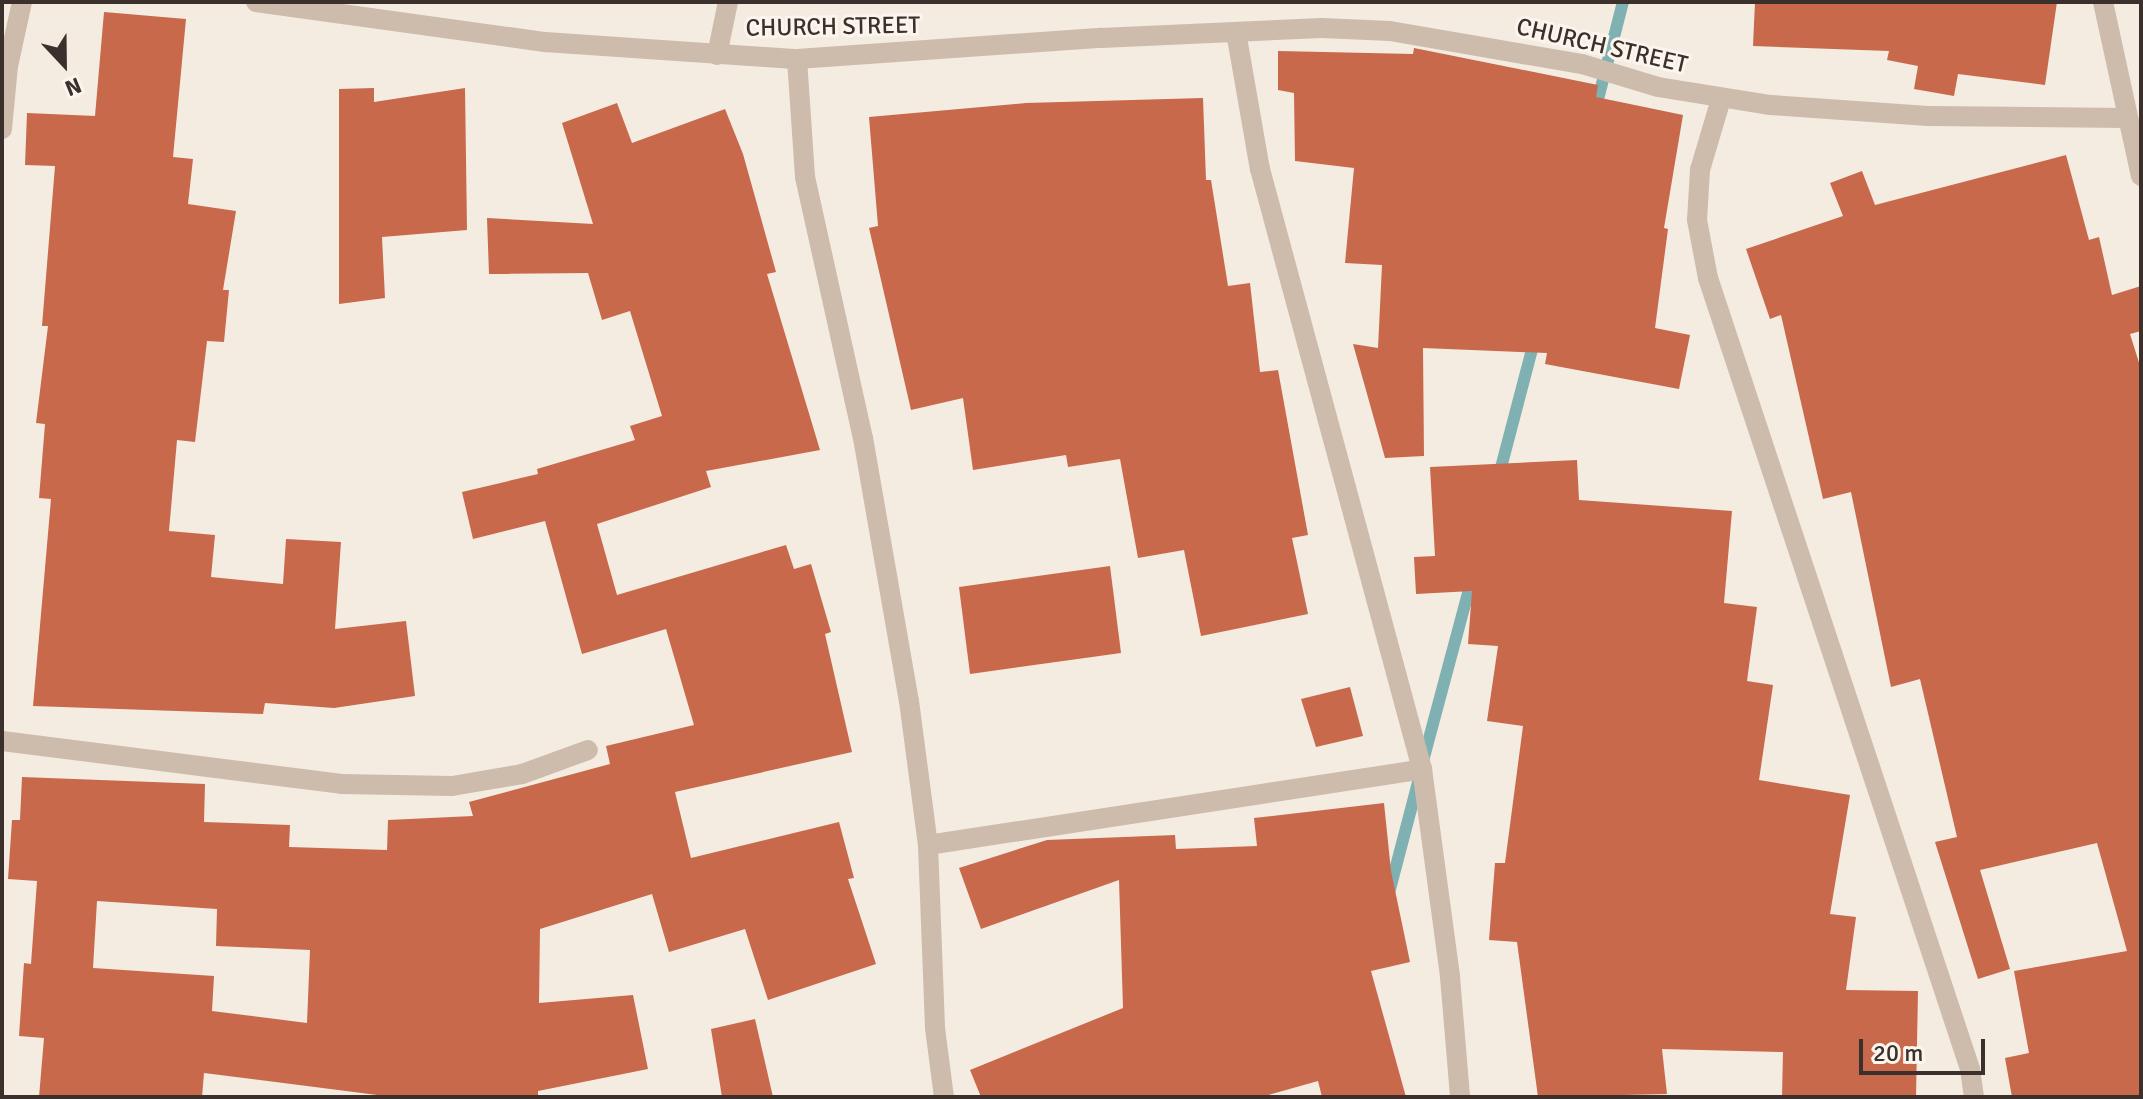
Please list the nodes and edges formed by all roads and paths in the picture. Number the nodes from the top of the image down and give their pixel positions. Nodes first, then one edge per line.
1 (22, 2) edge
2 (256, 2) edge
3 (728, 2) edge
4 (2103, 2) edge
5 (1236, 32) junction
6 (717, 55) junction
7 (797, 59) junction
8 (1721, 99) junction
9 (2126, 118) junction
10 (2, 129) edge
11 (2141, 176) edge
12 (2, 741) edge
13 (588, 750) dead end
14 (1422, 769) junction
15 (928, 845) junction
16 (944, 1097) edge
17 (1460, 1097) edge
18 (1974, 1097) edge

1 - 10 street
2 - 6 street, CHURCH STREET
3 - 6 street
4 - 9 street
5 - 7 street, CHURCH STREET
5 - 8 street, CHURCH STREET
5 - 14 street
6 - 7 street, CHURCH STREET
7 - 15 street
8 - 9 street, CHURCH STREET
8 - 18 street
9 - 11 street
12 - 13 street
14 - 15 street
14 - 17 street
15 - 16 street

